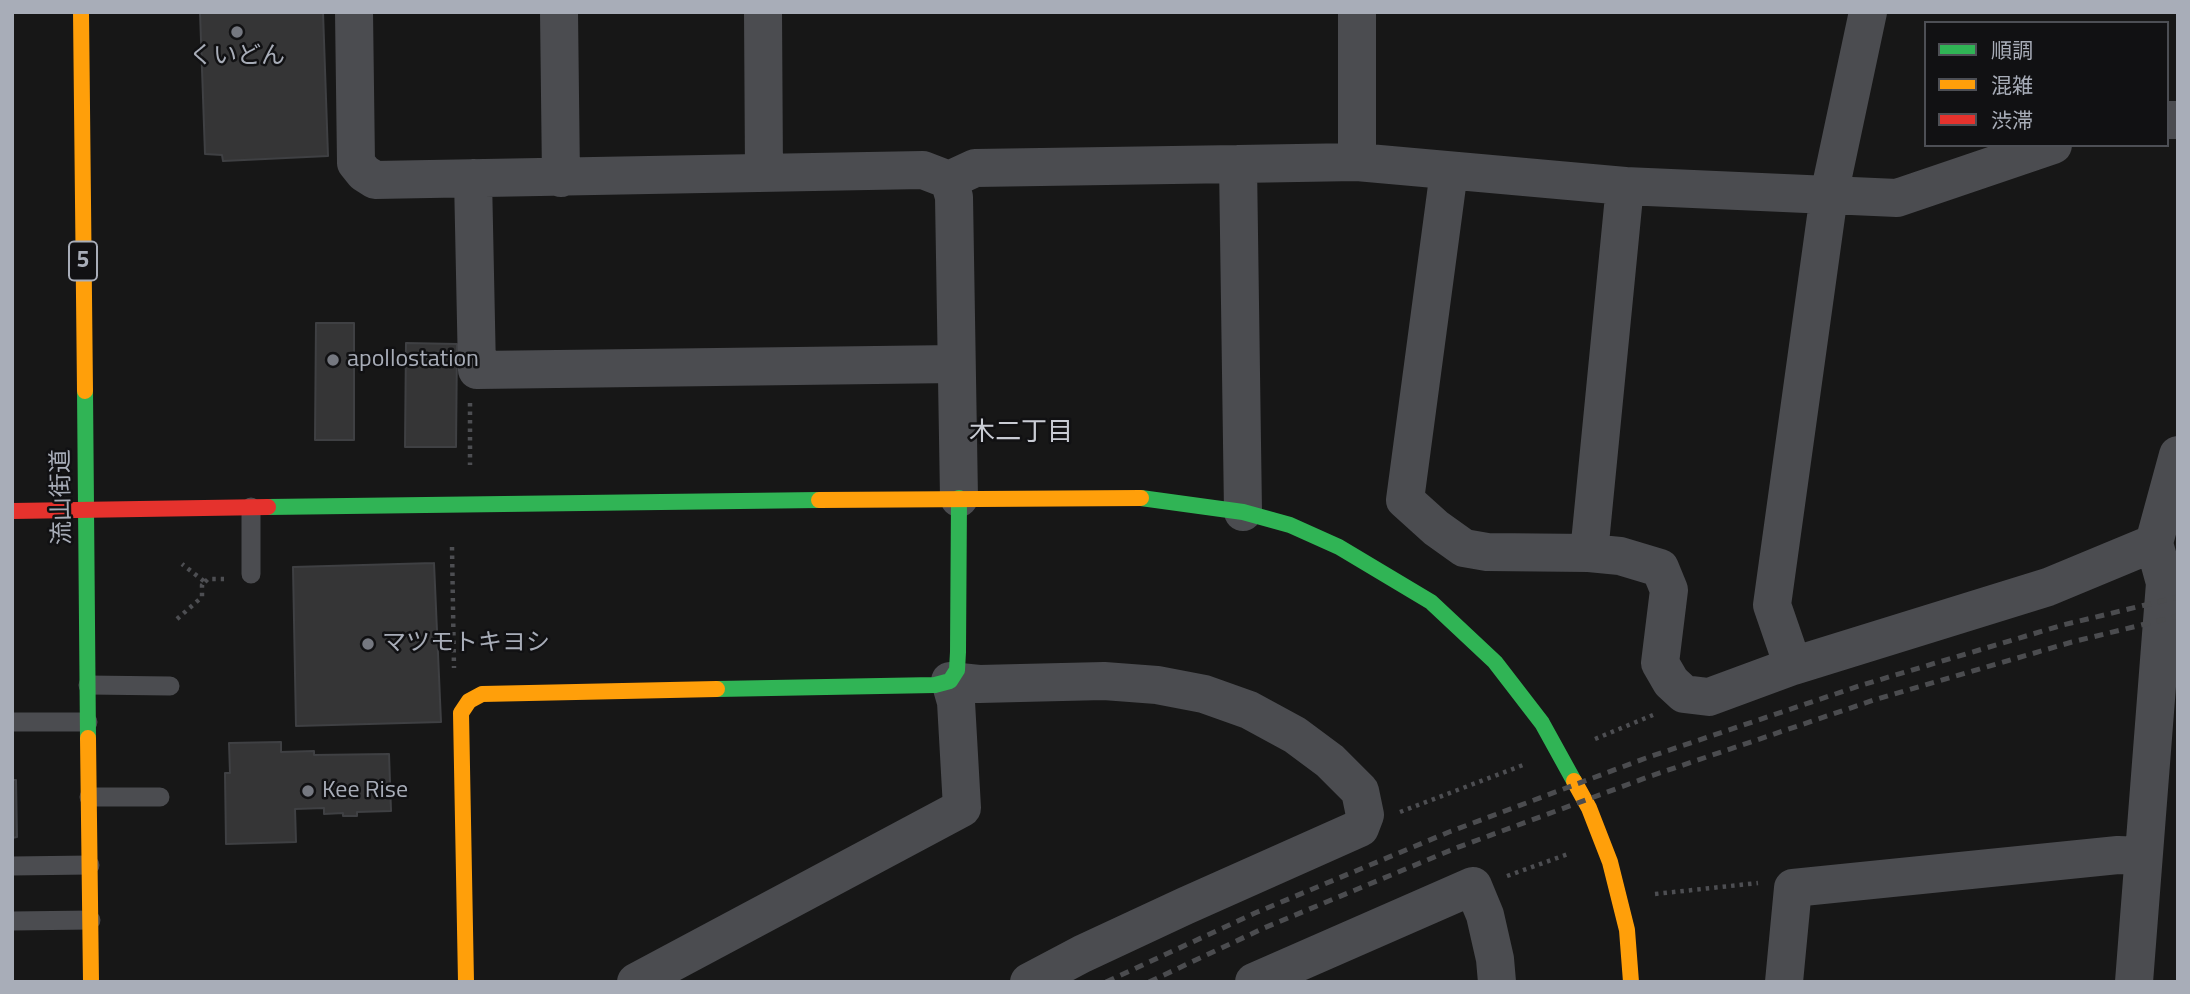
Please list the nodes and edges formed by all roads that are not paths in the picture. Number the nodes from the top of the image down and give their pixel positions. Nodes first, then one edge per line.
1 (81, 12) edge
2 (355, 12) edge
3 (559, 12) edge
4 (763, 12) edge
5 (1357, 12) edge
6 (1868, 12) edge
7 (2047, 147) edge
8 (1357, 162) junction
9 (1238, 164) junction
10 (1449, 171) junction
11 (764, 173) junction
12 (473, 178) junction
13 (561, 178) junction
14 (949, 180) junction
15 (1625, 186) junction
16 (1829, 195) junction
17 (956, 364) junction
18 (2178, 455) edge
19 (960, 498) junction
20 (250, 507) junction
21 (86, 510) junction
22 (12, 511) edge
23 (1243, 512) junction
24 (2154, 543) junction
25 (1589, 554) junction
26 (251, 574) dead end
27 (1793, 666) junction
28 (950, 681) junction
29 (88, 685) junction
30 (170, 686) dead end
31 (13, 722) edge
32 (88, 722) junction
33 (89, 796) junction
34 (160, 797) dead end
35 (2143, 856) junction
36 (90, 865) junction
37 (12, 866) edge
38 (90, 920) junction
39 (12, 921) edge
40 (91, 982) edge
41 (466, 982) edge
42 (636, 982) edge
43 (1030, 982) edge
44 (1254, 982) edge
45 (1497, 982) edge
46 (1631, 982) edge
47 (1784, 982) edge
48 (2134, 982) edge

1 - 21 street, 流山街道 / 5
2 - 12 street
3 - 13 street
4 - 11 street
5 - 8 street
6 - 16 street
7 - 16 street
8 - 9 street
8 - 10 street
9 - 14 street
9 - 23 street
10 - 15 street
10 - 25 street
11 - 13 street
11 - 14 street
12 - 13 street
12 - 17 street
14 - 17 street
15 - 16 street
15 - 25 street
16 - 27 street
17 - 19 street
18 - 24 street
19 - 20 street
19 - 23 street
19 - 28 street
20 - 21 street
20 - 26 lane
21 - 22 street
21 - 29 street, 流山街道 / 5
23 - 46 street
24 - 27 street
24 - 35 street
25 - 27 street
28 - 41 street
28 - 42 street
28 - 43 street
29 - 30 lane
29 - 32 street, 流山街道 / 5
31 - 32 lane
32 - 33 street, 流山街道 / 5
33 - 34 lane
33 - 36 street, 流山街道 / 5
35 - 47 street
35 - 48 street
36 - 37 lane
36 - 38 street, 流山街道 / 5
38 - 39 lane
38 - 40 street, 流山街道 / 5
44 - 45 street

